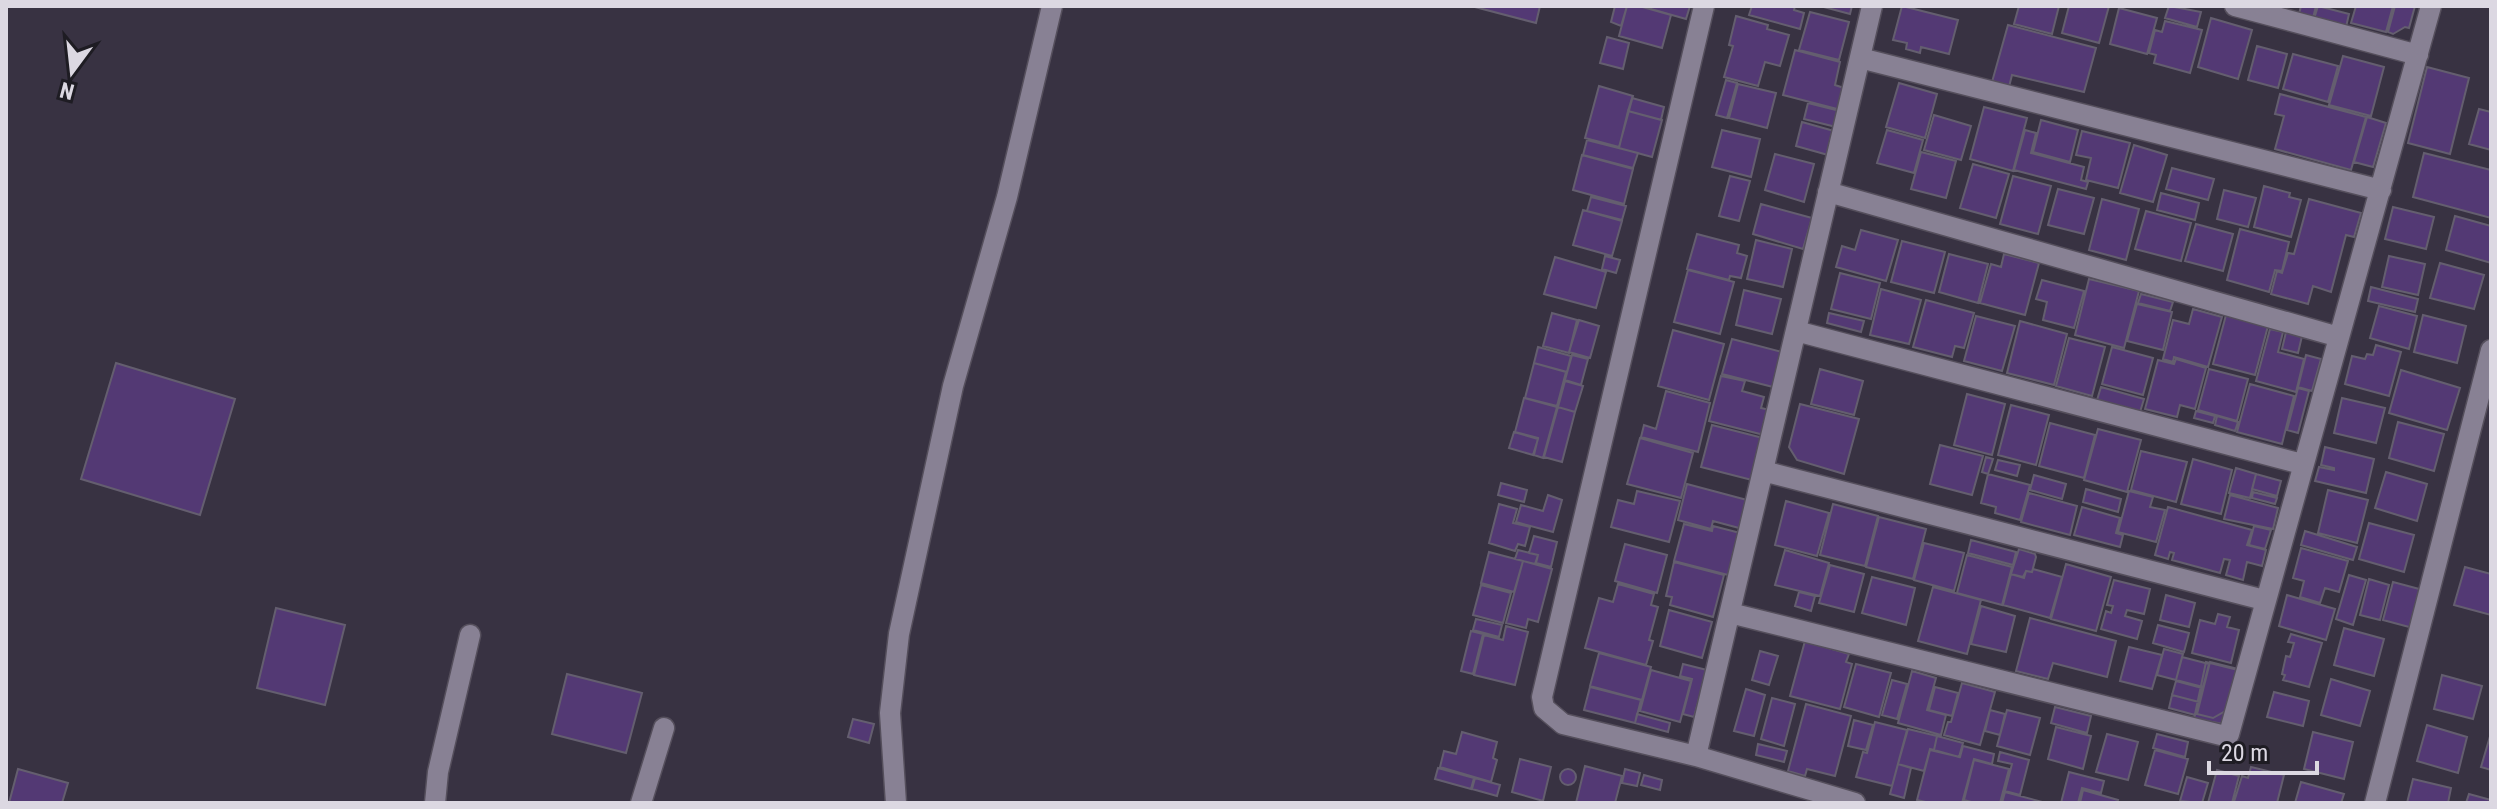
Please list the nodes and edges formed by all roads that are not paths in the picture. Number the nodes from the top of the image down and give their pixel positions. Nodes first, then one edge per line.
1 (1052, 6) edge
2 (1704, 6) edge
3 (1872, 6) edge
4 (2235, 6) edge
5 (2431, 6) edge
6 (2418, 55) junction
7 (1860, 58) junction
8 (2381, 190) junction
9 (1828, 192) junction
10 (1796, 331) junction
11 (2339, 337) junction
12 (2491, 350) edge
13 (2302, 464) junction
14 (1763, 471) junction
15 (2264, 600) junction
16 (1730, 613) junction
17 (470, 635) dead end
18 (664, 728) dead end
19 (1696, 756) junction
20 (435, 803) edge
21 (641, 803) edge
22 (896, 803) edge
23 (1855, 803) edge
24 (2375, 803) edge

1 - 22 street
2 - 19 street
3 - 7 street
4 - 6 street
5 - 6 street
6 - 8 street
7 - 8 street
7 - 9 street
8 - 11 street
9 - 10 street
9 - 11 street
10 - 13 street
10 - 14 street
11 - 13 street
12 - 24 street
13 - 15 street
14 - 15 street
14 - 16 street
15 - 16 street
16 - 19 street
17 - 20 street
18 - 21 street
19 - 23 street

